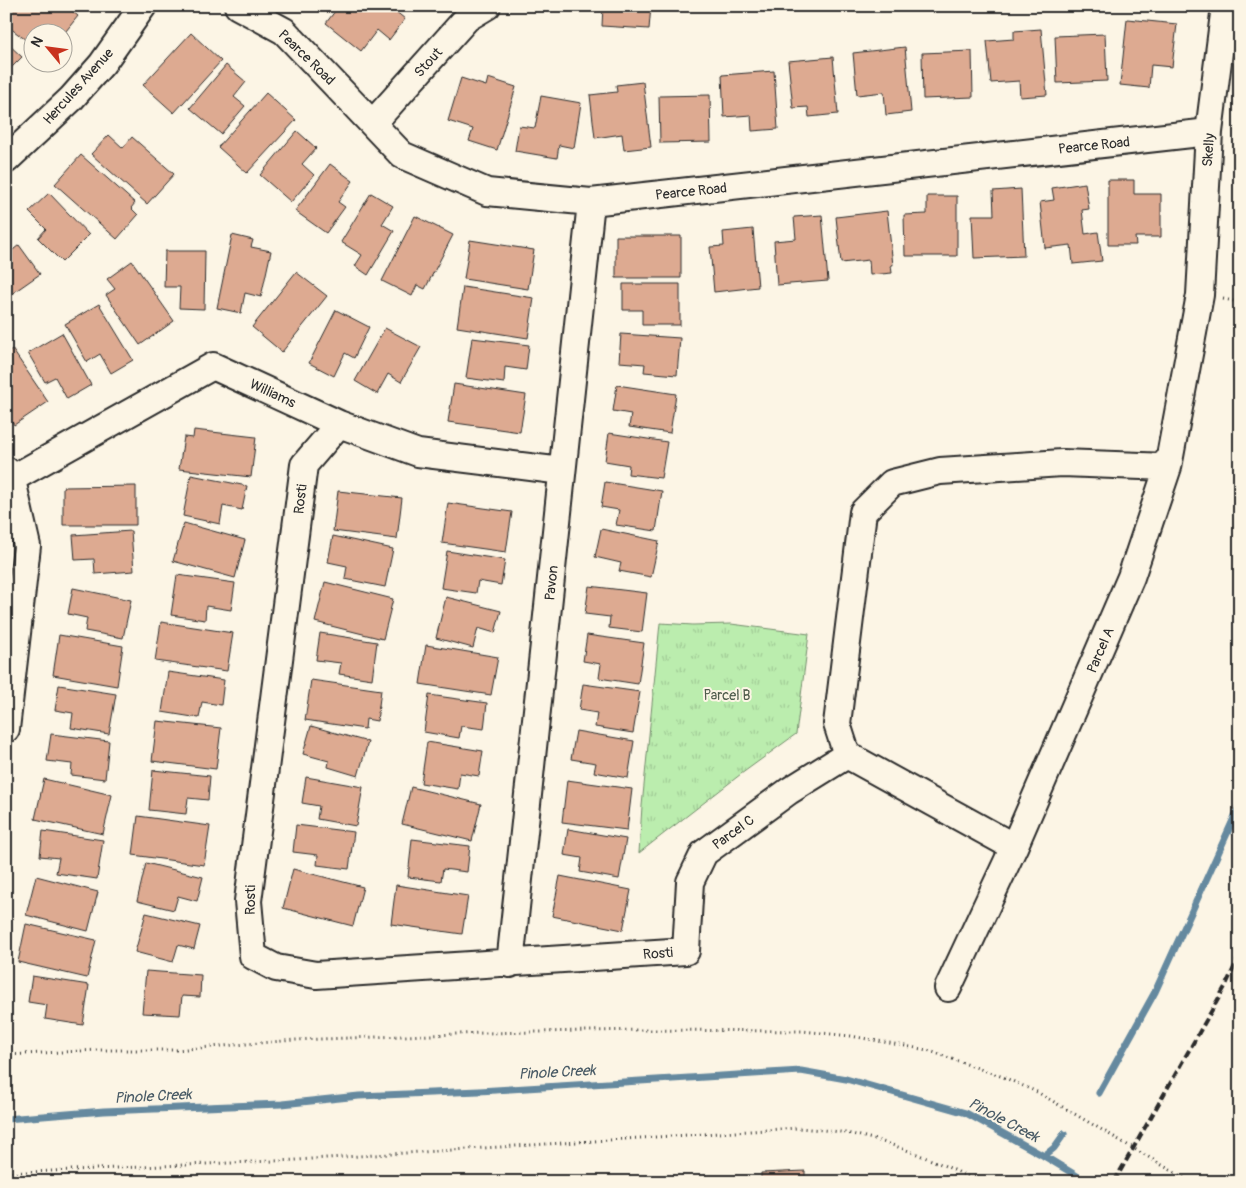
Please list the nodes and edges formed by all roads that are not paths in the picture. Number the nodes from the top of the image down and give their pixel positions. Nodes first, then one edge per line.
1 (143, 6) edge
2 (238, 6) edge
3 (487, 6) edge
4 (1225, 6) edge
5 (373, 123) junction
6 (1209, 132) junction
7 (6, 160) edge
8 (591, 202) junction
9 (1200, 295) joint
10 (340, 424) junction
11 (1168, 467) junction
12 (562, 471) junction
13 (8, 477) edge
14 (6, 728) edge
15 (847, 755) junction
16 (1014, 847) junction
17 (686, 951) joint
18 (510, 964) junction
19 (948, 988) dead end

1 - 7 street, Hercules Avenue
2 - 5 street, Pearce Road
3 - 5 street, Stout
4 - 6 street, Skelly
5 - 8 street, Pearce Road
6 - 8 street, Pearce Road
6 - 9 street, Skelly
8 - 12 street, Pavon
9 - 11 street, Parcel A
10 - 12 street, Williams
10 - 13 street, Williams
10 - 18 street, Rosti
11 - 15 street
11 - 16 street, Parcel A
12 - 18 street, Pavon
13 - 14 street
15 - 16 street
15 - 17 street, Parcel C
16 - 19 street, Parcel A
17 - 18 street, Rosti

